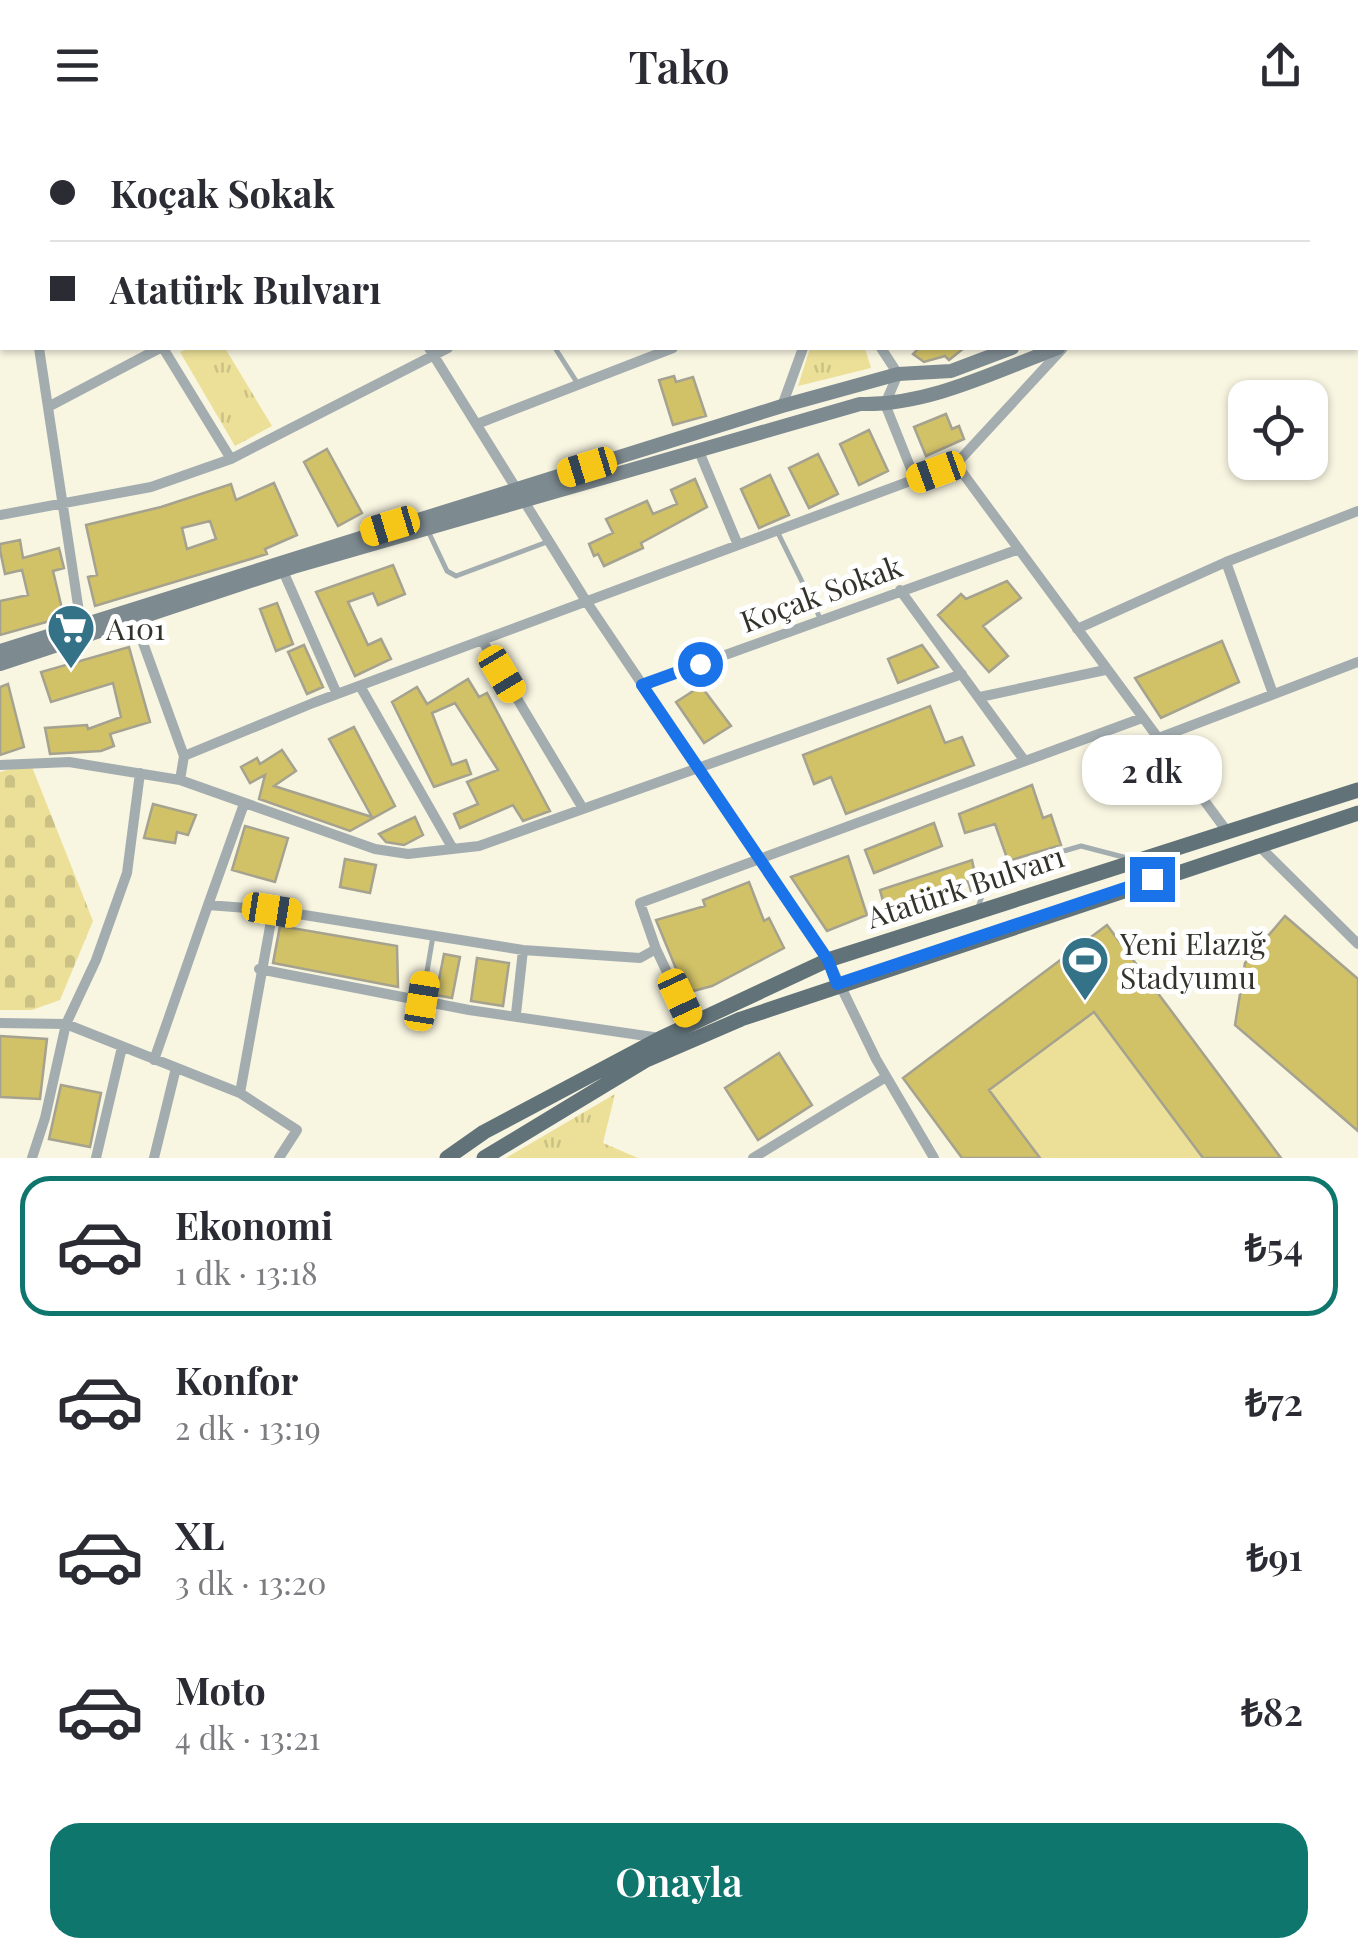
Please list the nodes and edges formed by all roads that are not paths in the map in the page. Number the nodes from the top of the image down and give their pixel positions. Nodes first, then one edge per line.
1 (39, 350) edge
2 (158, 350) edge
3 (163, 350) edge
4 (431, 350) edge
5 (556, 350) edge
6 (668, 350) edge
7 (803, 350) edge
8 (882, 350) edge
9 (1007, 350) edge
10 (1056, 350) edge
11 (1059, 350) edge
12 (898, 374) junction
13 (578, 384) junction
14 (885, 404) junction
15 (782, 406) junction
16 (48, 407) junction
17 (476, 424) junction
18 (698, 449) junction
19 (232, 460) junction
20 (956, 464) junction
21 (914, 479) junction
22 (519, 494) junction
23 (61, 506) junction
24 (1358, 512) edge
25 (0, 516) edge
26 (427, 528) junction
27 (777, 530) junction
28 (548, 542) junction
29 (738, 544) junction
30 (1019, 549) junction
31 (1226, 562) junction
32 (282, 571) junction
33 (900, 590) junction
34 (586, 601) junction
35 (134, 618) junction
36 (820, 618) junction
37 (81, 625) junction
38 (1077, 630) junction
39 (482, 640) junction
40 (0, 651) edge
41 (1358, 662) edge
42 (0, 664) edge
43 (1105, 670) junction
44 (962, 674) junction
45 (642, 685) junction
46 (360, 686) junction
47 (1272, 691) junction
48 (336, 694) junction
49 (980, 698) junction
50 (1142, 718) junction
51 (1156, 739) junction
52 (184, 756) junction
53 (1024, 760) junction
54 (0, 765) edge
55 (699, 768) junction
56 (140, 773) junction
57 (180, 780) junction
58 (1358, 790) edge
59 (244, 804) junction
60 (582, 808) junction
61 (1358, 813) edge
62 (1226, 830) junction
63 (1257, 844) junction
64 (453, 849) junction
65 (763, 860) junction
66 (1134, 860) junction
67 (208, 905) junction
68 (272, 910) junction
69 (976, 912) junction
70 (433, 936) junction
71 (1358, 944) edge
72 (656, 949) junction
73 (523, 950) junction
74 (828, 960) junction
75 (260, 970) junction
76 (837, 984) junction
77 (422, 1001) junction
78 (516, 1014) junction
79 (691, 1022) junction
80 (0, 1023) edge
81 (66, 1024) junction
82 (661, 1038) junction
83 (122, 1047) junction
84 (154, 1060) junction
85 (176, 1068) junction
86 (886, 1077) junction
87 (240, 1094) junction
88 (32, 1158) edge
89 (96, 1158) edge
90 (154, 1158) edge
91 (279, 1158) edge
92 (447, 1158) edge
93 (484, 1158) edge
94 (754, 1158) edge
95 (934, 1158) edge

1 - 16 street
2 - 16 street
3 - 19 street
4 - 17 street
4 - 19 street
5 - 13 lane
6 - 13 street
7 - 15 street
8 - 12 street
9 - 12 main road
10 - 14 main road
11 - 20 street
12 - 14 street
12 - 15 main road
13 - 17 street
14 - 18 main road
14 - 21 street
15 - 22 main road
16 - 23 street
17 - 22 street
18 - 22 main road
18 - 29 street
19 - 23 street
20 - 21 street
20 - 30 street
21 - 27 street
22 - 26 main road
22 - 28 street
22 - 37 main road
23 - 25 street
23 - 37 street
24 - 31 street
26 - 28 lane
26 - 32 main road
27 - 29 street
27 - 36 lane
28 - 34 street
29 - 34 street
30 - 33 street, Koçak Sokak
30 - 38 street
31 - 38 street
31 - 47 street
32 - 35 main road
32 - 48 street
33 - 36 street, Koçak Sokak
33 - 44 street
34 - 39 street
34 - 45 street
35 - 42 main road
35 - 52 street
36 - 45 street, Koçak Sokak
37 - 40 main road
38 - 43 street
39 - 46 street
39 - 60 street
41 - 47 street
43 - 49 street
43 - 50 street
44 - 49 street
44 - 55 street
45 - 55 street
46 - 48 street
46 - 64 street
47 - 51 street
48 - 52 street
49 - 53 street
50 - 51 street
50 - 53 street
51 - 62 street
52 - 57 street
53 - 65 street
54 - 56 street
55 - 60 street
55 - 65 street
56 - 57 street
56 - 81 street
57 - 59 street
58 - 62 main road, Atatürk Bulvarı
59 - 64 street
59 - 67 street
60 - 64 street
61 - 63 main road, Atatürk Bulvarı
62 - 66 main road, Atatürk Bulvarı
63 - 71 street
63 - 76 main road, Atatürk Bulvarı
65 - 72 street
65 - 74 street
66 - 69 main road, Atatürk Bulvarı
66 - 69 lane
67 - 68 street
67 - 84 street
68 - 70 street
68 - 75 street
69 - 74 main road, Atatürk Bulvarı
70 - 73 street
70 - 77 lane
72 - 73 street
72 - 79 street
73 - 78 street
74 - 76 street
74 - 79 main road, Atatürk Bulvarı
75 - 77 street
75 - 87 street
76 - 86 street
76 - 93 main road, Atatürk Bulvarı
77 - 78 street
78 - 82 street
79 - 82 main road, Atatürk Bulvarı
80 - 81 street
81 - 83 street
81 - 88 street
82 - 92 main road, Atatürk Bulvarı
83 - 84 street
83 - 89 street
84 - 85 street
85 - 87 street
85 - 90 street
86 - 94 street
86 - 95 street
87 - 91 street

